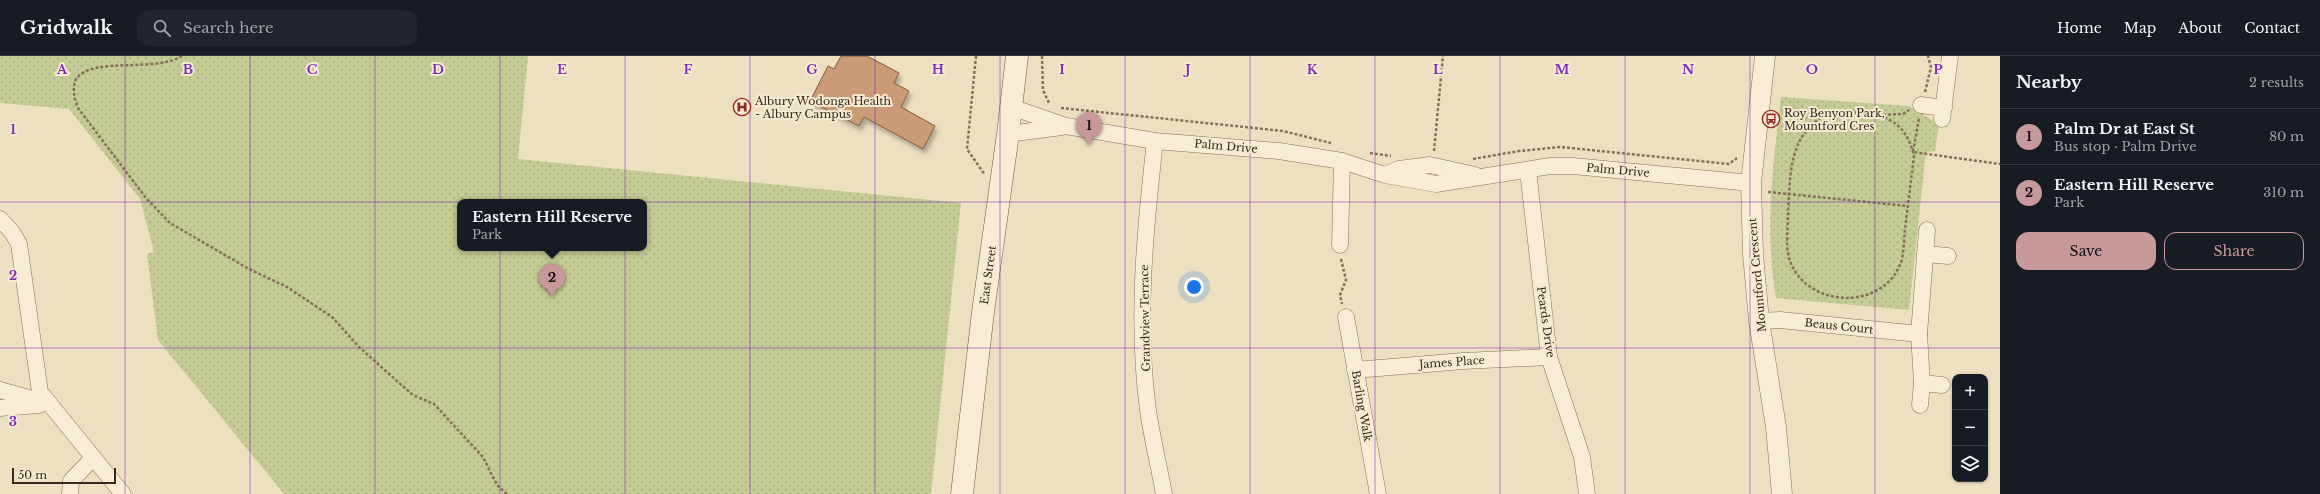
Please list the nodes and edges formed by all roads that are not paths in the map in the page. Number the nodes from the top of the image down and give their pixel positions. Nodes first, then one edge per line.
1 (1017, 56) edge
2 (1765, 56) edge
3 (1950, 56) edge
4 (1917, 106) road end
5 (1011, 107) junction
6 (1066, 126) junction
7 (1008, 134) junction
8 (1155, 140) junction
9 (1342, 161) junction
10 (1528, 170) junction
11 (1762, 189) junction
12 (0, 219) edge
13 (1927, 230) dead end
14 (1340, 245) road end
15 (1925, 254) junction
16 (1948, 256) dead end
17 (1346, 317) road end
18 (1759, 321) junction
19 (1919, 334) junction
20 (1549, 357) junction
21 (1356, 370) junction
22 (1922, 383) junction
23 (1942, 386) dead end
24 (0, 390) edge
25 (50, 404) junction
26 (1920, 405) dead end
27 (0, 408) edge
28 (93, 458) junction
29 (70, 494) edge
30 (123, 494) edge
31 (962, 494) edge
32 (1164, 494) edge
33 (1378, 494) edge
34 (1587, 494) edge
35 (1782, 494) edge

1 - 5 main road, East Street
2 - 11 street, Mountford Crescent
3 - 4 street
5 - 6 street, Palm Drive
5 - 7 main road, East Street
6 - 7 street, Palm Drive
6 - 8 street, Palm Drive
7 - 31 main road, East Street
8 - 9 street, Palm Drive
8 - 32 street, Grandview Terrace
9 - 10 street, Palm Drive
9 - 14 street
10 - 11 street, Palm Drive
10 - 20 street, Peards Drive
11 - 18 street, Mountford Crescent
12 - 25 street
13 - 15 street
15 - 16 street
15 - 19 street
17 - 21 street, Barling Walk
18 - 19 street, Beaus Court
18 - 35 street, Mountford Crescent
19 - 22 street
20 - 21 street, James Place
20 - 34 street, Peards Drive
21 - 33 street, Barling Walk
22 - 23 street
22 - 26 street
24 - 25 street
25 - 27 street
25 - 28 street
28 - 29 street
28 - 30 street

